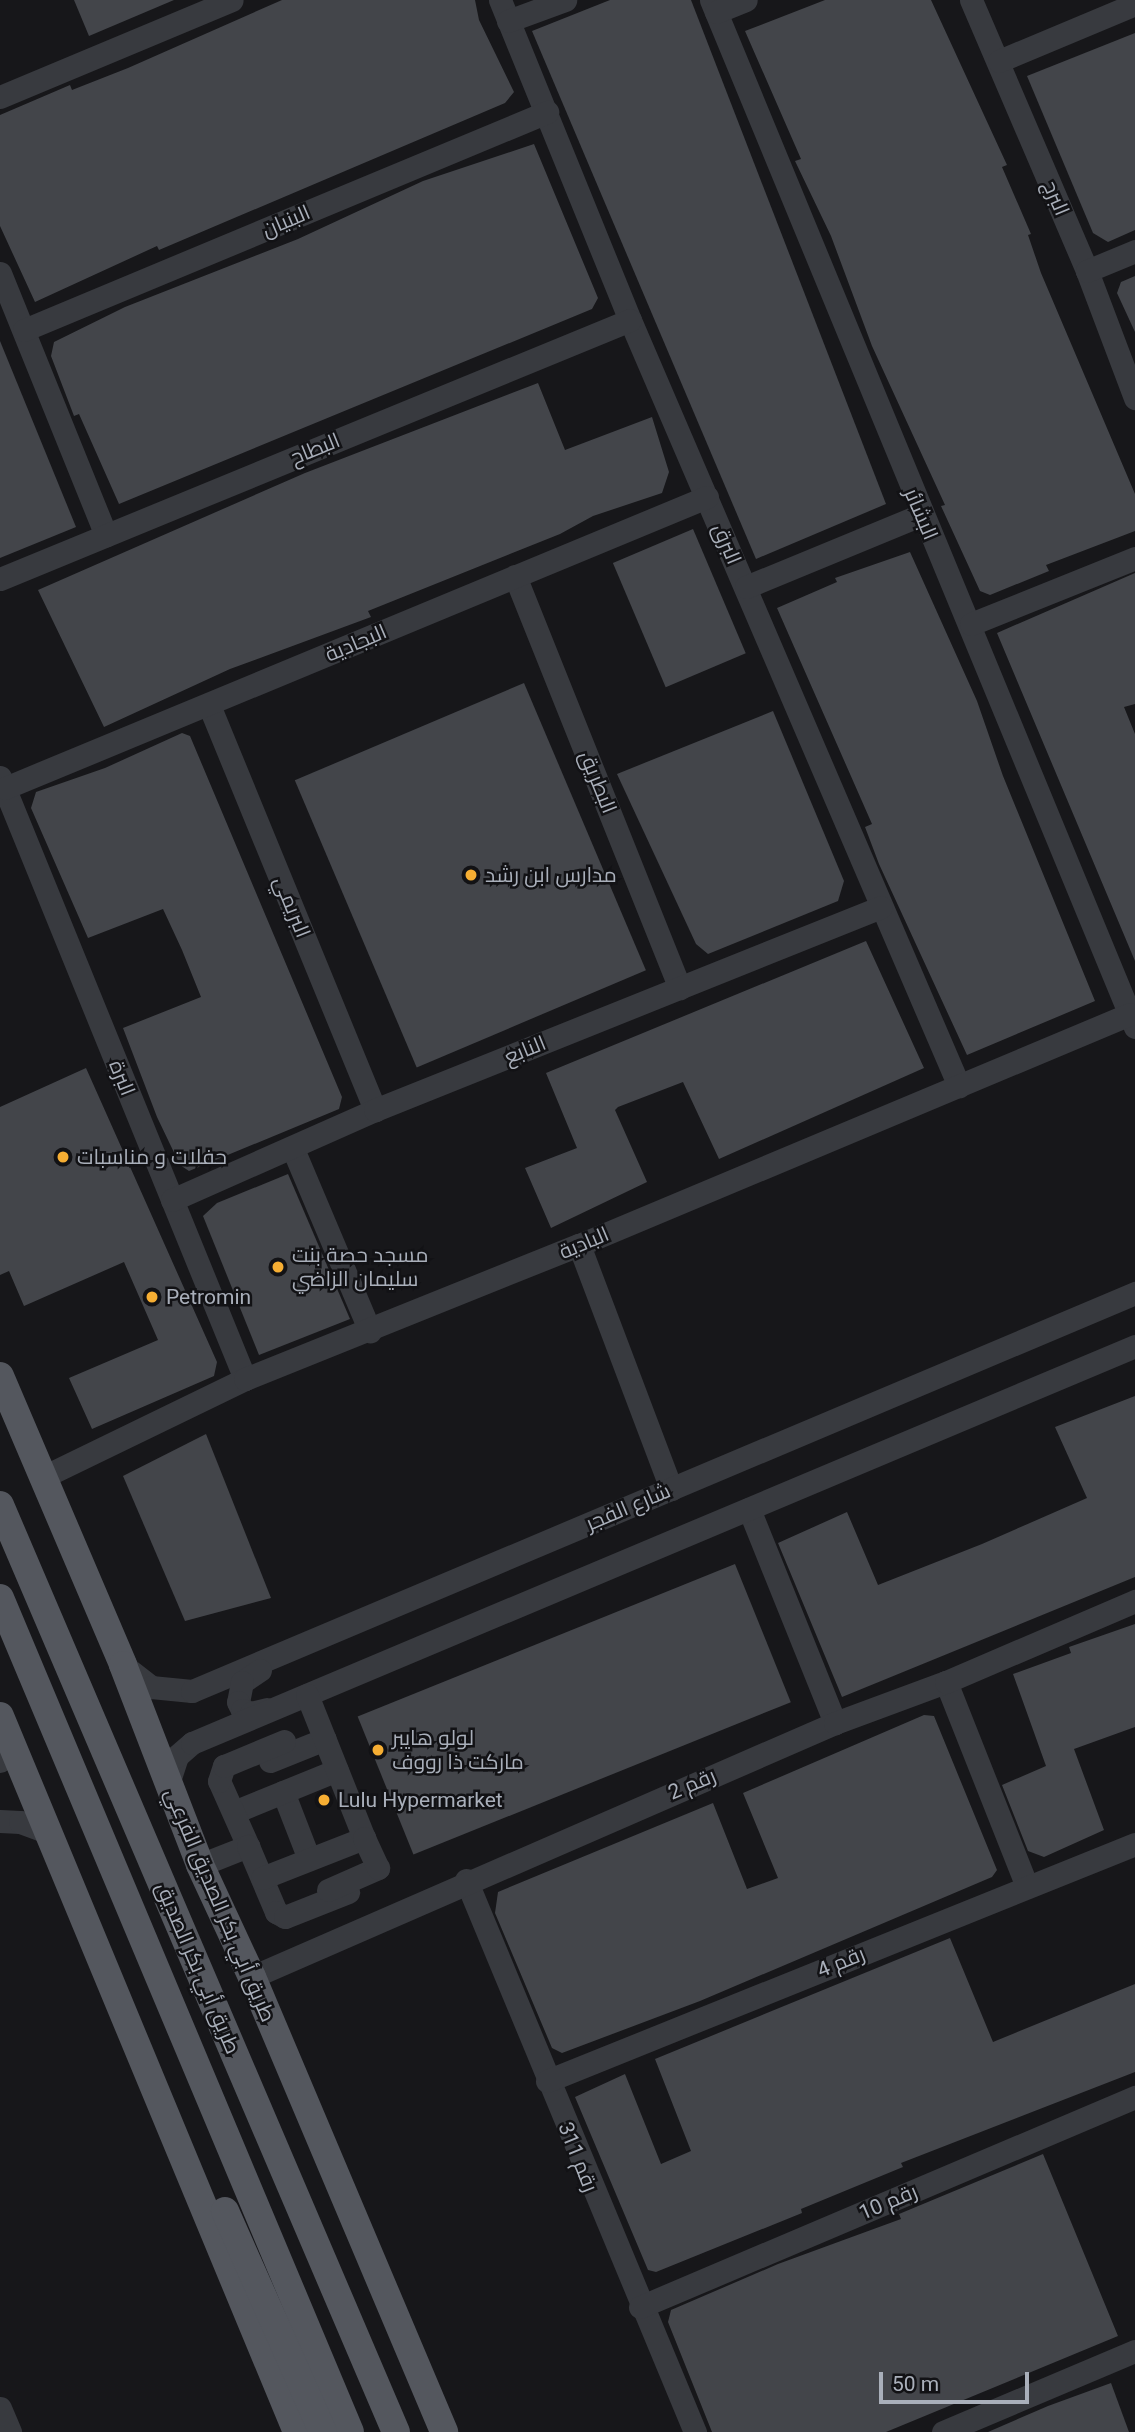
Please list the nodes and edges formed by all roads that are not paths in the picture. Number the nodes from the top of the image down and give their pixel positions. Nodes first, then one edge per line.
1 (232, 0) edge
2 (565, 0) edge
3 (746, 0) edge
4 (971, 0) edge
5 (1135, 5) edge
6 (714, 6) edge
7 (504, 10) edge
8 (999, 61) junction
9 (0, 97) edge
10 (547, 111) junction
11 (1135, 251) edge
12 (1087, 271) junction
13 (0, 273) edge
14 (630, 320) junction
15 (24, 330) junction
16 (1135, 398) edge
17 (708, 497) junction
18 (921, 515) junction
19 (106, 536) junction
20 (1135, 558) edge
21 (515, 576) junction
22 (0, 579) edge
23 (746, 587) junction
24 (971, 624) junction
25 (209, 705) junction
26 (2, 782) edge
27 (881, 907) junction
28 (680, 988) junction
29 (1132, 1021) edge
30 (959, 1086) junction
31 (376, 1110) junction
32 (293, 1149) junction
33 (172, 1200) junction
34 (579, 1245) junction
35 (1135, 1293) edge
36 (370, 1331) junction
37 (1135, 1346) edge
38 (0, 1376) edge
39 (245, 1380) junction
40 (0, 1420) edge
41 (41, 1478) junction
42 (671, 1489) junction
43 (0, 1505) edge
44 (749, 1509) junction
45 (0, 1598) edge
46 (1135, 1601) edge
47 (292, 1648) junction
48 (123, 1665) junction
49 (946, 1682) junction
50 (300, 1698) junction
51 (1, 1719) edge
52 (835, 1723) junction
53 (325, 1739) junction
54 (284, 1741) dead end
55 (0, 1760) edge
56 (247, 1770) dead end
57 (337, 1770) junction
58 (168, 1784) junction
59 (283, 1792) junction
60 (234, 1812) junction
61 (0, 1821) edge
62 (47, 1832) junction
63 (364, 1838) junction
64 (247, 1846) junction
65 (1133, 1849) edge
66 (309, 1859) junction
67 (200, 1865) junction
68 (262, 1878) junction
69 (466, 1880) junction
70 (1027, 1887) junction
71 (348, 1892) dead end
72 (302, 1901) dead end
73 (252, 1977) junction
74 (124, 2016) junction
75 (547, 2081) junction
76 (1135, 2097) edge
77 (321, 2140) junction
78 (640, 2307) junction
79 (1135, 2351) edge
80 (0, 2408) edge
81 (10, 2432) edge
82 (297, 2432) edge
83 (323, 2432) edge
84 (350, 2432) edge
85 (396, 2432) edge
86 (427, 2432) edge
87 (444, 2432) edge
88 (695, 2432) edge
89 (943, 2432) edge

1 - 9 street
2 - 7 street
3 - 6 street
4 - 8 street, البرج
5 - 8 street
6 - 18 street, البشائر
7 - 10 street, البرق
8 - 12 street, البرج
10 - 14 street, البرق
10 - 15 street, البنيان
11 - 12 street
12 - 16 street, البرج
13 - 15 street
14 - 17 street, البرق
14 - 19 street, البطاح
15 - 19 street
17 - 21 street, البجادية
17 - 23 street, البرق
18 - 23 street
18 - 24 street, البشائر
19 - 22 street, البطاح
20 - 24 street
21 - 25 street, البجادية
21 - 28 street, البطريق
23 - 27 street, البرق
24 - 29 street, البشائر
25 - 26 street, البجادية
25 - 31 street, البريمي
26 - 33 street, البرة
27 - 28 street, النابع
27 - 30 street, البرق
28 - 31 street, النابع
29 - 30 street, البادية
30 - 34 street, البادية
31 - 32 street, النابع
32 - 33 street, النابع
32 - 36 street
33 - 39 street, البرة
34 - 36 street, البادية
34 - 42 street
35 - 42 street, شارع الفجر
36 - 39 street, البادية
37 - 44 street
38 - 41 main road, طريق أبي بكر الصديق الفرعي
39 - 41 street, البادية
40 - 48 main road
41 - 48 main road, طريق أبي بكر الصديق الفرعي
42 - 47 street, شارع الفجر
43 - 85 main road, طريق أبي بكر الصديق
44 - 50 street
44 - 52 street
45 - 84 main road, طريق أبي بكر الصديق
46 - 49 street, رقم 2
47 - 48 street, شارع الفجر
47 - 50 street
48 - 58 main road, طريق أبي بكر الصديق الفرعي
49 - 52 street, رقم 2
49 - 70 street
50 - 53 street
50 - 58 street
51 - 55 street
51 - 62 main road
52 - 69 street, رقم 2
53 - 56 street
53 - 57 street
54 - 60 street
57 - 59 street
57 - 63 street
58 - 67 main road, طريق أبي بكر الصديق الفرعي
59 - 60 street
59 - 66 street
60 - 64 street
61 - 62 street
62 - 74 main road
63 - 66 street
63 - 72 street
64 - 67 street
64 - 68 street
65 - 70 street, رقم 4
66 - 68 street
67 - 73 main road, طريق أبي بكر الصديق الفرعي
68 - 71 street
69 - 73 street, رقم 2
69 - 75 street, رقم 311
70 - 75 street, رقم 4
73 - 77 main road, طريق أبي بكر الصديق الفرعي
74 - 82 main road
74 - 83 main road
75 - 78 street, رقم 311
76 - 78 street, رقم 10
77 - 86 main road
77 - 87 main road, طريق أبي بكر الصديق الفرعي
78 - 88 street, رقم 311
79 - 89 street
80 - 81 street

